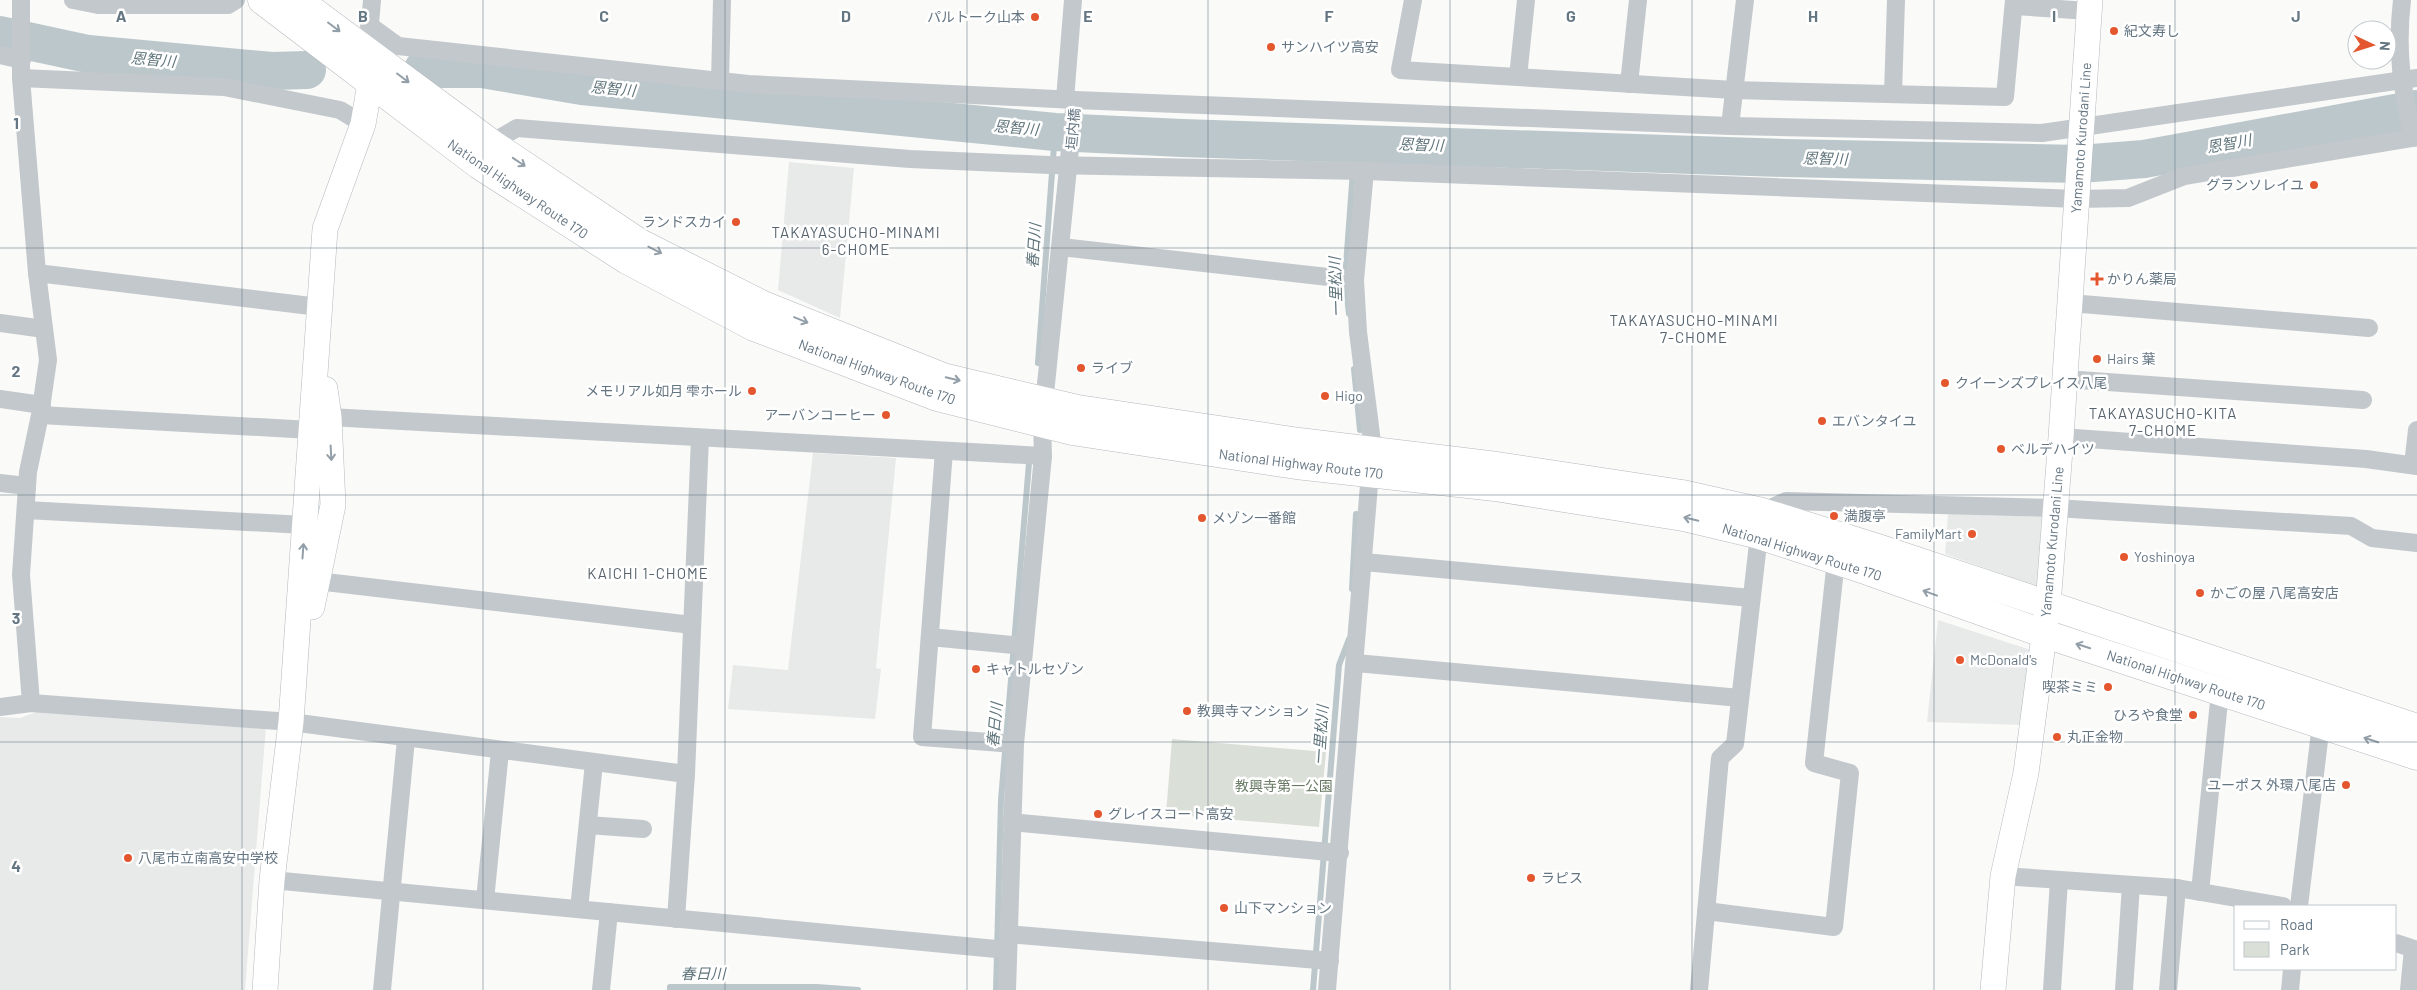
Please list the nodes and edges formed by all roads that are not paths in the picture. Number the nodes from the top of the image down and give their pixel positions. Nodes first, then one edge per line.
1 (73, 0) edge
2 (236, 0) edge
3 (262, 0) edge
4 (298, 0) edge
5 (372, 0) edge
6 (722, 0) edge
7 (1073, 0) edge
8 (1413, 0) edge
9 (1526, 0) edge
10 (1638, 0) edge
11 (1745, 0) edge
12 (1896, 0) edge
13 (2402, 0) edge
14 (2014, 3) edge
15 (20, 5) edge
16 (2090, 6) edge
17 (369, 25) junction
18 (370, 54) junction
19 (0, 55) edge
20 (22, 57) junction
21 (1518, 77) junction
22 (22, 78) junction
23 (2409, 79) edge
24 (720, 81) junction
25 (1628, 84) junction
26 (1734, 90) junction
27 (376, 92) junction
28 (1893, 94) junction
29 (1070, 100) junction
30 (363, 124) junction
31 (1730, 126) junction
32 (2081, 134) junction
33 (2415, 138) edge
34 (491, 143) junction
35 (1061, 164) junction
36 (1357, 171) junction
37 (2077, 195) junction
38 (1061, 247) junction
39 (37, 273) junction
40 (1347, 279) junction
41 (2070, 303) junction
42 (319, 312) junction
43 (0, 323) edge
44 (2369, 328) dead end
45 (44, 329) junction
46 (2065, 378) junction
47 (0, 400) edge
48 (2363, 400) dead end
49 (41, 410) junction
50 (1043, 412) junction
51 (320, 423) junction
52 (2417, 430) edge
53 (2061, 437) junction
54 (700, 438) junction
55 (944, 451) junction
56 (1043, 456) junction
57 (1371, 462) junction
58 (2415, 466) edge
59 (0, 483) edge
60 (27, 486) junction
61 (2055, 508) junction
62 (26, 510) junction
63 (1760, 524) junction
64 (304, 526) junction
65 (2417, 543) edge
66 (1836, 560) junction
67 (1364, 562) junction
68 (317, 581) junction
69 (1752, 598) junction
70 (2048, 605) junction
71 (692, 625) junction
72 (2042, 633) junction
73 (930, 636) junction
74 (1024, 646) junction
75 (1356, 663) junction
76 (2220, 691) junction
77 (2328, 697) junction
78 (1740, 698) junction
79 (30, 703) junction
80 (0, 707) edge
81 (291, 722) junction
82 (2320, 724) junction
83 (2417, 728) edge
84 (406, 739) junction
85 (1015, 744) junction
86 (500, 750) junction
87 (2417, 756) edge
88 (594, 762) junction
89 (686, 774) junction
90 (1011, 822) junction
91 (588, 825) junction
92 (644, 829) dead end
93 (1330, 852) junction
94 (2003, 876) junction
95 (272, 880) junction
96 (2059, 880) junction
97 (2131, 885) junction
98 (2177, 888) junction
99 (390, 891) junction
100 (2200, 892) junction
101 (485, 900) junction
102 (2277, 905) edge
103 (2299, 905) edge
104 (579, 909) junction
105 (1706, 911) junction
106 (608, 912) junction
107 (676, 918) junction
108 (2397, 942) edge
109 (1002, 946) junction
110 (2415, 949) edge
111 (1320, 961) junction
112 (2292, 970) edge
113 (265, 990) edge
114 (382, 990) edge
115 (601, 990) edge
116 (1006, 990) edge
117 (1327, 990) edge
118 (1699, 990) edge
119 (1993, 990) edge
120 (2052, 990) edge
121 (2124, 990) edge
122 (2168, 990) edge
123 (2290, 990) edge
124 (2409, 990) edge

1 - 2 street
3 - 27 highway, National Highway Route 170
4 -> 18 highway, National Highway Route 170
5 - 17 street
6 - 24 street
7 - 29 street, 垣内橋
8 - 21 street
9 - 21 street
10 - 25 street
11 - 26 street
12 - 28 street
13 - 23 street
14 - 16 street
14 - 28 street
15 - 20 street
16 - 32 street, Yamamoto Kurodani Line
17 - 18 street
17 - 24 street
18 - 27 street
18 -> 34 highway, National Highway Route 170
19 - 20 street
20 - 22 street
21 - 25 street
22 - 30 street
22 - 39 street
23 - 32 street
23 - 33 street
24 - 29 street
25 - 26 street
26 - 28 street
26 - 31 street
27 - 30 street
27 - 50 highway, National Highway Route 170
29 - 31 street
29 - 35 street, 垣内橋
30 - 42 street
31 - 32 street
32 - 37 street, Yamamoto Kurodani Line
33 - 37 street
34 - 35 street
34 -> 50 highway, National Highway Route 170
35 - 36 street
35 - 38 street, 垣内橋
36 - 37 street
36 - 40 street
37 - 41 street, Yamamoto Kurodani Line
38 - 40 street
38 - 50 street, 垣内橋
39 - 42 street
39 - 45 street
40 - 57 street
41 - 44 street
41 - 46 street, Yamamoto Kurodani Line
42 - 51 street
43 - 45 street
45 - 49 street
46 - 48 street
46 - 53 street, Yamamoto Kurodani Line
47 - 49 street
49 - 51 street
49 - 60 street
50 - 56 street, 垣内橋
50 - 57 highway, National Highway Route 170
51 - 54 street
51 - 64 street
51 -> 68 street
52 - 58 street
53 - 58 street
53 - 61 street, Yamamoto Kurodani Line
54 - 55 street
54 - 71 street
55 - 56 street
55 - 73 street
56 - 74 street, 垣内橋
57 - 63 highway, National Highway Route 170
57 - 67 street
59 - 60 street
60 - 62 street
61 - 63 street
61 - 65 street
61 - 70 street, Yamamoto Kurodani Line
62 - 64 street
62 - 79 street
63 - 66 highway, National Highway Route 170
63 - 69 street
63 - 70 highway, National Highway Route 170
81 -> 64 street
72 -> 66 highway, National Highway Route 170
66 - 105 street
67 - 69 street
67 - 75 street
68 - 71 street
68 - 81 street
69 - 78 street
70 - 72 street, Yamamoto Kurodani Line
70 - 77 highway, National Highway Route 170
71 - 89 street
76 -> 72 highway, National Highway Route 170
72 - 94 street, Yamamoto Kurodani Line
73 - 74 street
73 - 85 street
74 - 85 street, 垣内橋
75 - 78 street
75 - 93 street
76 - 82 highway, National Highway Route 170
76 - 100 street
77 - 82 street
77 - 83 highway, National Highway Route 170
78 - 105 street
79 - 80 street
79 - 81 street
81 - 84 street
81 - 95 street
87 -> 82 highway, National Highway Route 170
82 - 103 street
84 - 86 street
84 - 99 street
85 - 90 street, 垣内橋
86 - 88 street
86 - 101 street
88 - 89 street
88 - 91 street
89 - 107 street
90 - 93 street
90 - 109 street, 垣内橋
91 - 92 street
91 - 104 street
93 - 111 street
94 - 96 street
94 - 119 street, Yamamoto Kurodani Line
95 - 99 street
95 - 113 street
96 - 97 street
96 - 120 street
97 - 98 street
97 - 121 street
98 - 100 street
98 - 122 street
99 - 101 street
99 - 114 street
100 - 102 street
101 - 104 street
104 - 106 street
105 - 118 street
106 - 107 street
106 - 115 street
107 - 109 street
108 - 110 street
109 - 111 street
109 - 116 street, 垣内橋
110 - 124 street
111 - 117 street
112 - 123 street

